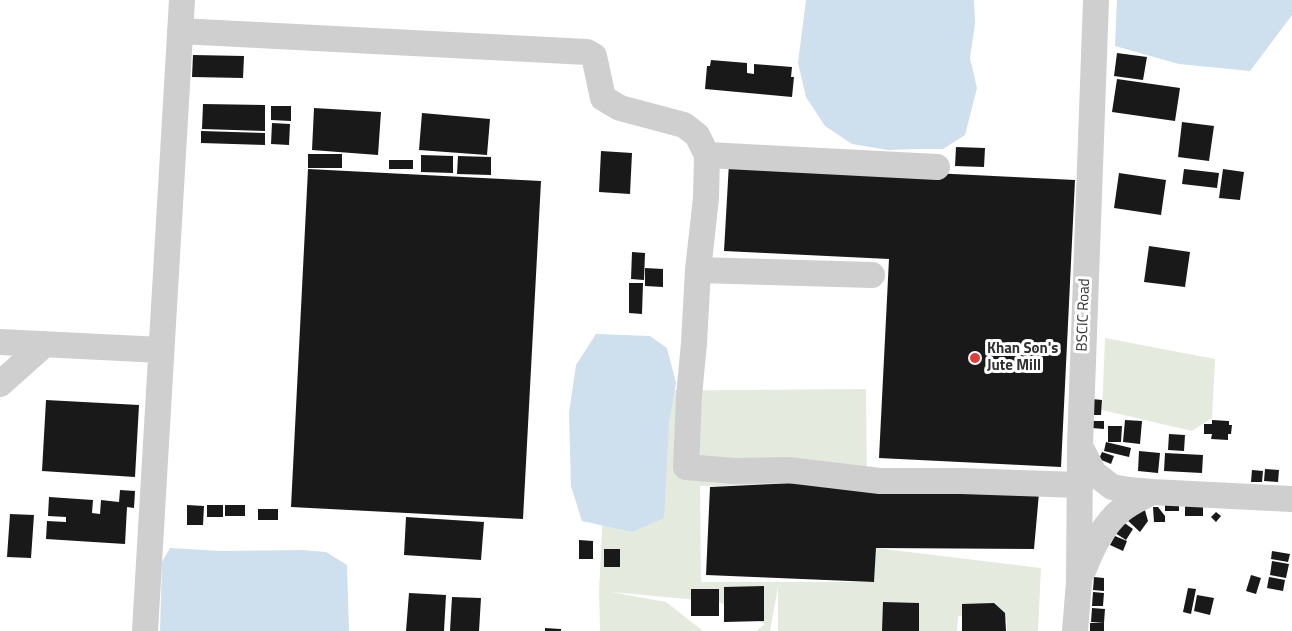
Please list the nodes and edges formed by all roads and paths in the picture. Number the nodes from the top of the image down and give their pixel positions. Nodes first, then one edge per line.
1 (182, 0) edge
2 (1096, 0) edge
3 (180, 31) junction
4 (707, 155) junction
5 (937, 167) dead end
6 (698, 270) junction
7 (872, 275) dead end
8 (0, 342) edge
9 (45, 344) junction
10 (161, 350) junction
11 (0, 384) edge
12 (1080, 445) junction
13 (1079, 485) junction
14 (1152, 492) junction
15 (1292, 499) edge
16 (1079, 582) junction
17 (145, 631) edge
18 (1076, 631) edge

1 - 3 street
2 - 12 street, BSCIC Road
3 - 4 street
3 - 10 street
4 - 5 street
4 - 6 street
6 - 7 street
6 - 13 street
8 - 9 street
9 - 10 street
9 - 11 street
10 - 17 street
12 - 13 street, BSCIC Road
12 - 14 street
13 - 16 street, BSCIC Road
14 - 15 street
14 - 16 street
16 - 18 street, BSCIC Road

